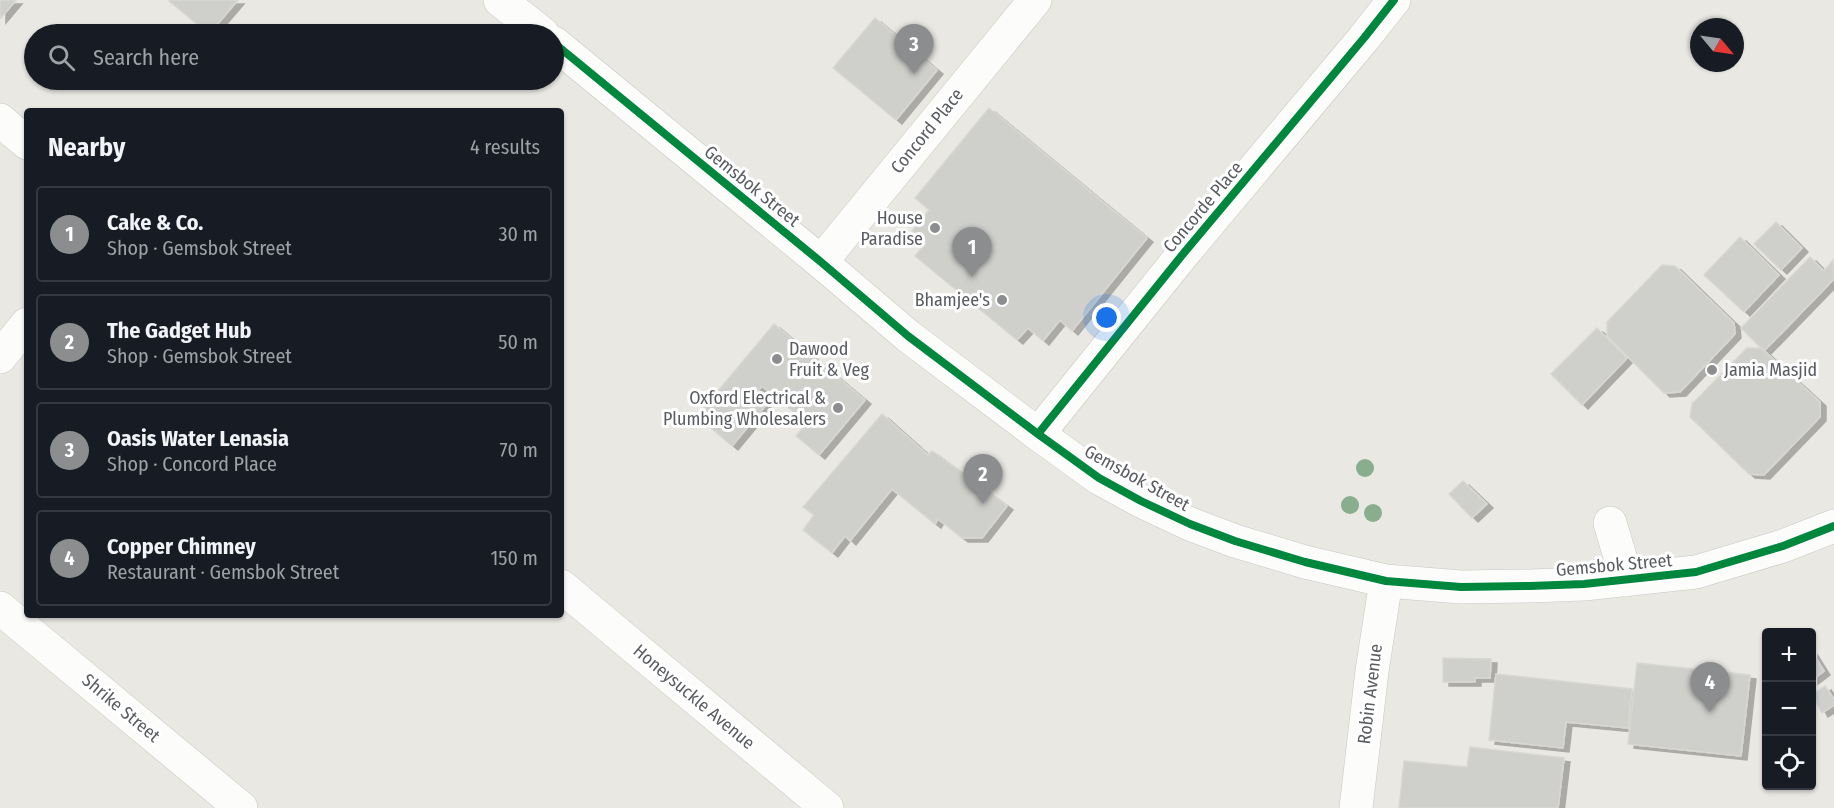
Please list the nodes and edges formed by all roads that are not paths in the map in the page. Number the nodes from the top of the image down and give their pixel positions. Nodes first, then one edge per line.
1 (500, 0) edge
2 (1035, 0) edge
3 (1394, 0) edge
4 (530, 24) edge
5 (564, 51) edge
6 (0, 120) edge
7 (24, 140) edge
8 (821, 262) junction
9 (24, 328) edge
10 (0, 357) edge
11 (1038, 434) junction
12 (1610, 523) dead end
13 (1834, 526) edge
14 (1627, 580) junction
15 (1386, 581) junction
16 (564, 589) edge
17 (0, 608) edge
18 (241, 808) edge
19 (827, 808) edge
20 (1356, 808) edge

1 - 4 street
2 - 8 street, Concord Place
3 - 11 street, Concorde Place
5 - 8 street, Gemsbok Street
6 - 7 street
8 - 11 street, Gemsbok Street
9 - 10 street
11 - 15 street, Gemsbok Street
12 - 14 street
13 - 14 street, Gemsbok Street
14 - 15 street, Gemsbok Street
15 - 20 street, Robin Avenue
16 - 19 street, Honeysuckle Avenue
17 - 18 street, Shrike Street

